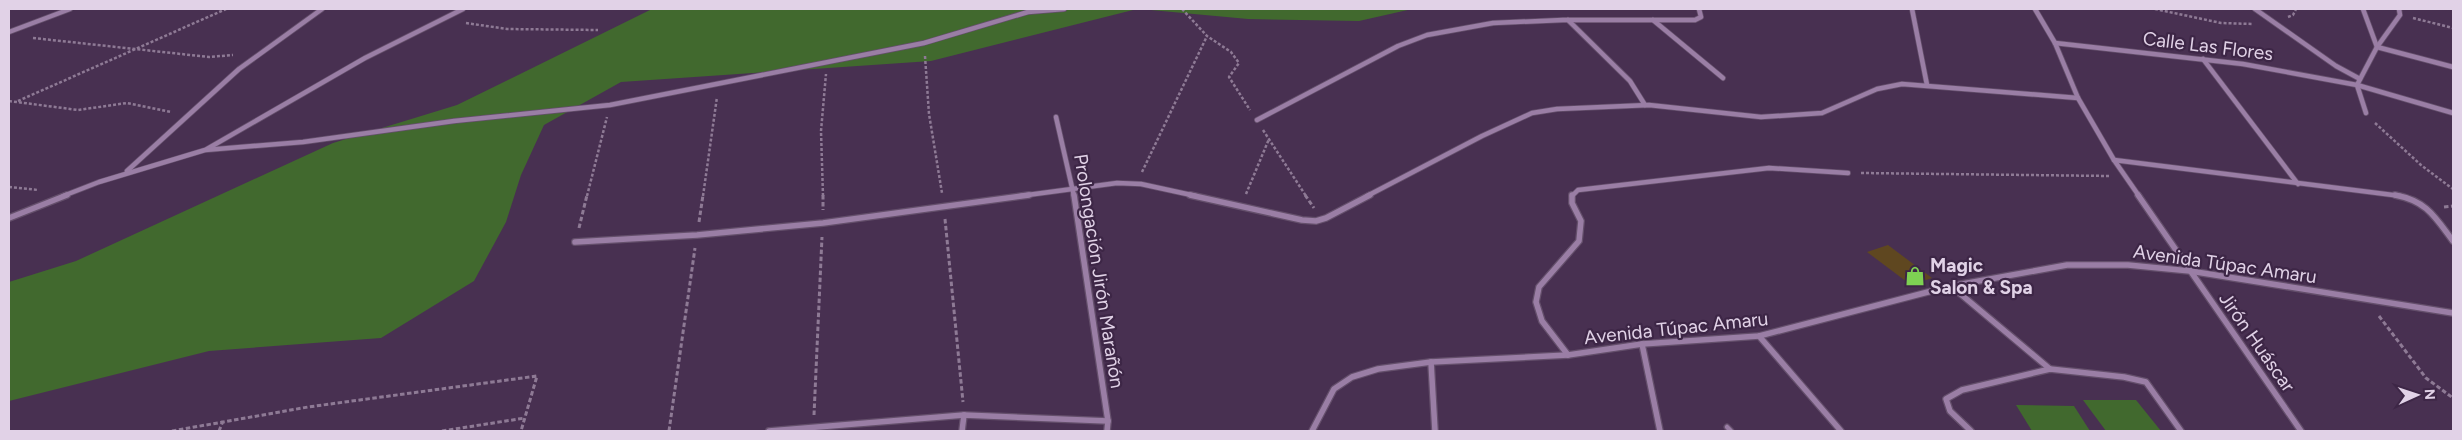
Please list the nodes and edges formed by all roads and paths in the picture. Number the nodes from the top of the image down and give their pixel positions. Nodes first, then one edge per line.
1 (70, 9) edge
2 (226, 9) edge
3 (322, 9) edge
4 (463, 9) edge
5 (1064, 9) edge
6 (1182, 9) edge
7 (1699, 9) edge
8 (1912, 9) edge
9 (2036, 9) edge
10 (2155, 9) edge
11 (2255, 9) edge
12 (2363, 9) edge
13 (2399, 9) edge
14 (2400, 15) junction
15 (441, 20) junction
16 (1568, 20) junction
17 (1653, 20) junction
18 (2273, 23) junction
19 (2453, 28) edge
20 (598, 30) dead end
21 (9, 32) edge
22 (1207, 36) junction
23 (28, 38) dead end
24 (924, 43) junction
25 (2055, 43) junction
26 (2377, 47) junction
27 (137, 49) junction
28 (234, 55) dead end
29 (2203, 59) junction
30 (827, 61) junction
31 (2453, 67) edge
32 (1723, 78) dead end
33 (2360, 78) junction
34 (720, 82) junction
35 (1927, 85) junction
36 (2357, 85) junction
37 (2078, 98) junction
38 (9, 101) edge
39 (18, 102) junction
40 (610, 105) junction
41 (1645, 105) junction
42 (191, 113) junction
43 (2366, 113) joint
44 (2453, 113) edge
45 (1056, 117) dead end
46 (1257, 120) junction
47 (1269, 139) junction
48 (205, 150) junction
49 (2114, 160) junction
50 (1848, 173) joint
51 (125, 174) junction
52 (2125, 176) junction
53 (1136, 184) junction
54 (2298, 184) junction
55 (1073, 188) junction
56 (2453, 189) edge
57 (1241, 206) junction
58 (944, 208) junction
59 (9, 218) edge
60 (1321, 219) junction
61 (823, 223) junction
62 (697, 235) junction
63 (2453, 241) edge
64 (575, 242) joint
65 (2190, 271) junction
66 (1951, 286) junction
67 (2367, 299) junction
68 (2453, 313) edge
69 (1759, 336) junction
70 (1642, 344) junction
71 (1568, 355) junction
72 (1431, 362) junction
73 (2050, 368) junction
74 (2453, 398) edge
75 (964, 415) junction
76 (525, 418) junction
77 (223, 420) junction
78 (1108, 420) junction
79 (813, 426) junction
80 (1727, 426) dead end
81 (172, 431) edge
82 (219, 431) edge
83 (442, 431) edge
84 (521, 431) edge
85 (669, 431) edge
86 (768, 431) edge
87 (962, 431) edge
88 (1107, 431) edge
89 (1312, 431) edge
90 (1435, 431) edge
91 (1660, 431) edge
92 (1731, 431) edge
93 (1841, 431) edge
94 (1970, 431) edge
95 (2182, 431) edge
96 (2301, 431) edge

1 - 21 street
2 - 27 path
3 - 42 street
4 - 15 street
5 - 24 street
6 - 22 path
7 - 17 street
8 - 35 street
9 - 25 street, Jirón Huáscar
10 - 18 path
11 - 18 street
12 - 26 street
13 - 14 street
14 - 19 path
14 - 26 street
15 - 20 path
15 - 48 street
16 - 17 street
16 - 41 street
16 - 46 street
17 - 32 street
18 - 33 street
22 - 46 path
22 - 53 path
23 - 27 path
24 - 30 street
24 - 58 path
25 - 29 street, Calle Las Flores
25 - 37 street, Jirón Huáscar
26 - 31 street
26 - 33 street
27 - 28 path
27 - 39 path
29 - 36 street, Calle Las Flores
29 - 54 street
30 - 34 street
30 - 61 path
33 - 36 street
34 - 40 street
34 - 62 path
35 - 37 street
35 - 41 street
36 - 43 street
36 - 44 street, Calle Las Flores
37 - 49 street, Jirón Huáscar
38 - 39 path
39 - 42 path
40 - 48 street
40 - 64 path
41 - 60 street
42 - 51 street
43 - 56 path
45 - 55 street, Prolongación Jirón Marañón
46 - 47 path
47 - 57 path
47 - 60 path
48 - 51 street
49 - 52 street, Jirón Huáscar
49 - 54 street
50 - 52 path
50 - 71 street
51 - 59 street
52 - 65 street, Jirón Huáscar
53 - 55 street
53 - 57 street
54 - 63 street
55 - 58 street
55 - 78 street, Prolongación Jirón Marañón
57 - 60 street
58 - 61 street
58 - 75 path
61 - 62 street
61 - 79 path
62 - 64 street
62 - 85 path
65 - 66 street, Avenida Túpac Amaru
65 - 67 street, Avenida Túpac Amaru
65 - 96 street, Jirón Huáscar
66 - 69 street, Avenida Túpac Amaru
66 - 73 street
67 - 68 street, Avenida Túpac Amaru
67 - 74 path
69 - 70 street, Avenida Túpac Amaru
69 - 93 street
70 - 71 street, Avenida Túpac Amaru
70 - 91 street
71 - 72 street, Avenida Túpac Amaru
72 - 89 street, Avenida Túpac Amaru
72 - 90 street
73 - 94 street
73 - 95 street
75 - 78 street
75 - 79 street
75 - 87 street
76 - 77 path
76 - 83 path
76 - 84 path
77 - 81 path
77 - 82 path
78 - 88 street, Prolongación Jirón Marañón
79 - 86 street
80 - 92 lane

